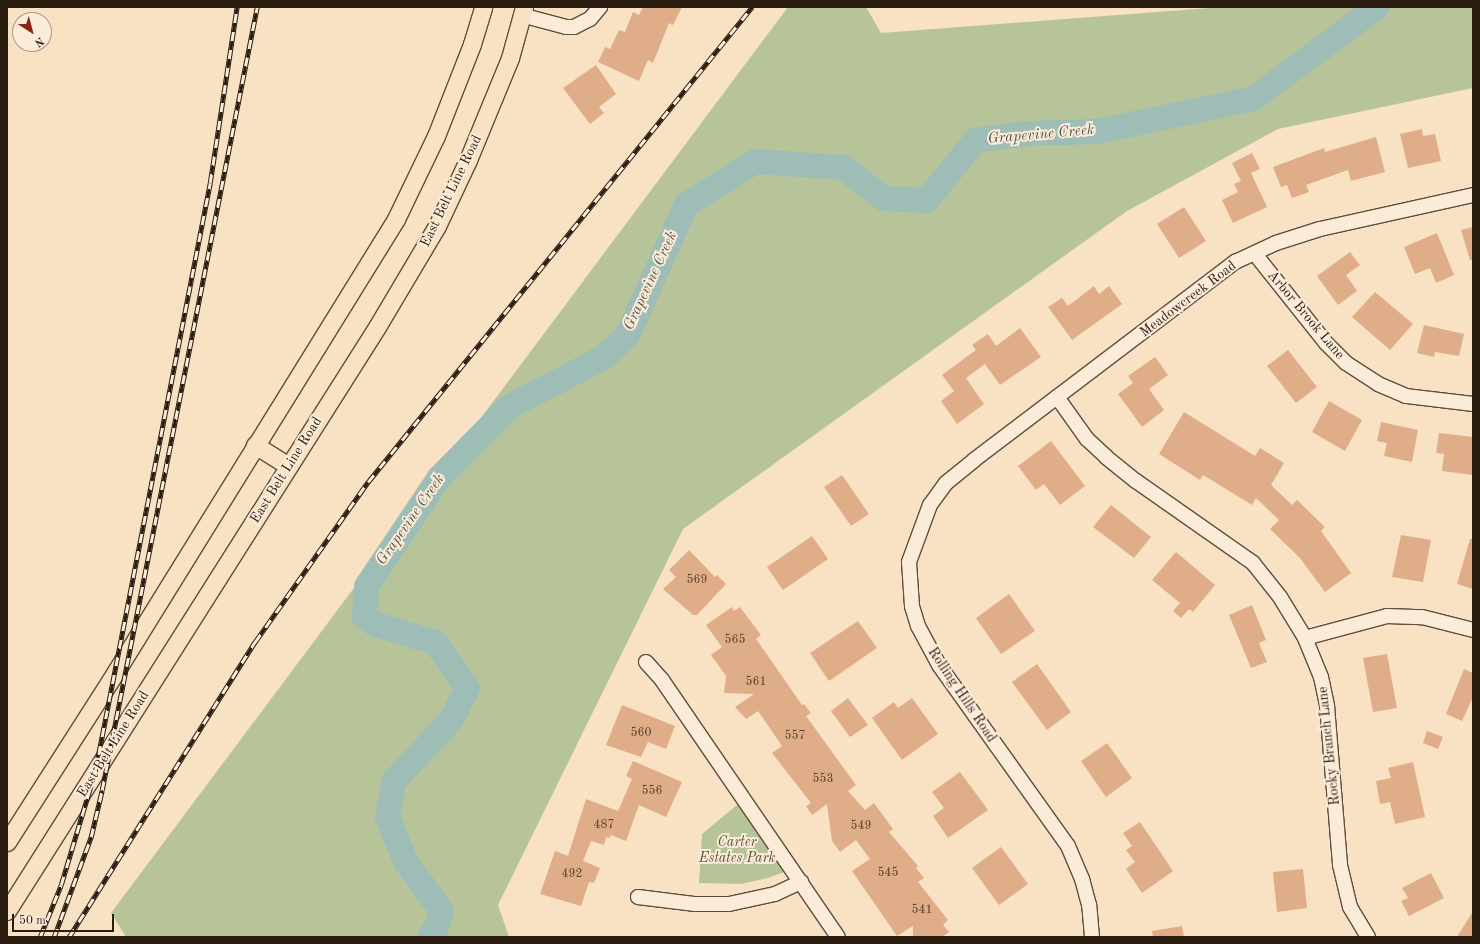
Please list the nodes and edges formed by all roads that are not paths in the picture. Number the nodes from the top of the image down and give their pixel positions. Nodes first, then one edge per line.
1 (483, 7) edge
2 (600, 7) edge
3 (518, 10) edge
4 (1473, 195) edge
5 (1255, 254) junction
6 (1058, 397) junction
7 (1473, 404) edge
8 (255, 445) junction
9 (288, 466) junction
10 (1473, 630) edge
11 (1305, 638) junction
12 (646, 662) dead end
13 (7, 842) edge
14 (801, 882) junction
15 (638, 897) dead end
16 (7, 911) edge
17 (838, 937) edge
18 (1092, 937) edge
19 (1368, 937) edge

1 - 8 main road
2 - 3 street
3 - 9 main road, East Belt Line Road
4 - 5 street, Meadowcreek Road
5 - 6 street, Meadowcreek Road
5 - 7 street, Arbor Brook Lane
6 - 11 street, Rocky Branch Lane
6 - 18 street, Rolling Hills Road
8 - 9 main road
8 - 13 main road
9 - 16 main road, East Belt Line Road
10 - 11 street
11 - 19 street, Rocky Branch Lane
12 - 14 street
14 - 15 street
14 - 17 street

